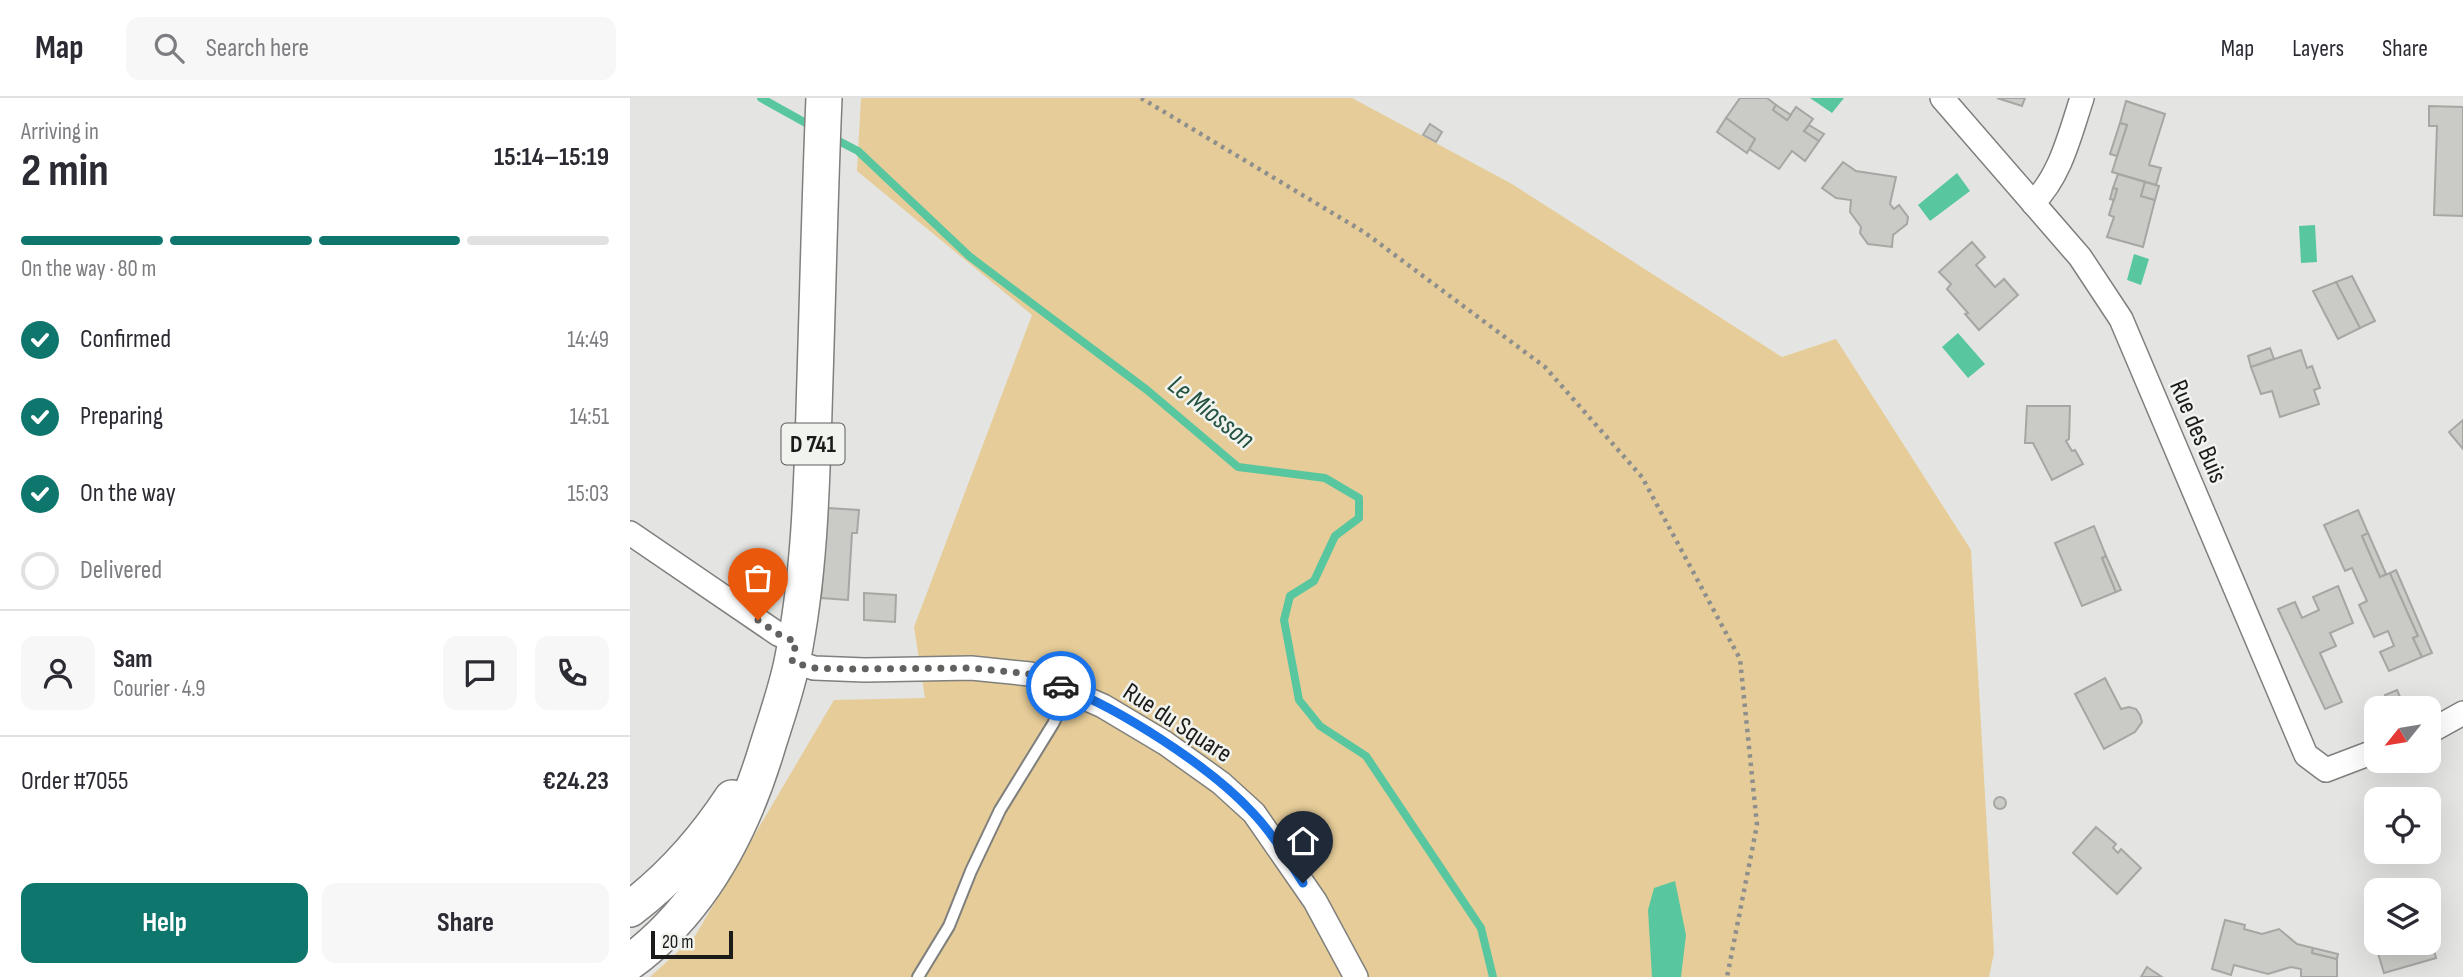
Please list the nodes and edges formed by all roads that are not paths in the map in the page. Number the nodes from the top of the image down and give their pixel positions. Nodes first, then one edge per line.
1 (1942, 98) edge
2 (2082, 98) edge
3 (824, 100) edge
4 (2033, 203) junction
5 (630, 533) edge
6 (794, 652) junction
7 (1070, 689) junction
8 (2463, 712) edge
9 (2441, 725) edge
10 (772, 732) junction
11 (2364, 756) edge
12 (630, 909) edge
13 (630, 962) edge
14 (918, 977) edge
15 (1356, 977) edge

1 - 4 street, Rue des Buis
2 - 4 street
3 - 6 main road, D 741
4 - 11 street, Rue des Buis
5 - 6 street, Rue du Square
6 - 7 street, Rue du Square
6 - 10 main road, D 741
7 - 14 lane
7 - 15 street, Rue du Square
8 - 9 street
10 - 12 main road, D 741
10 - 13 main road, D 741

